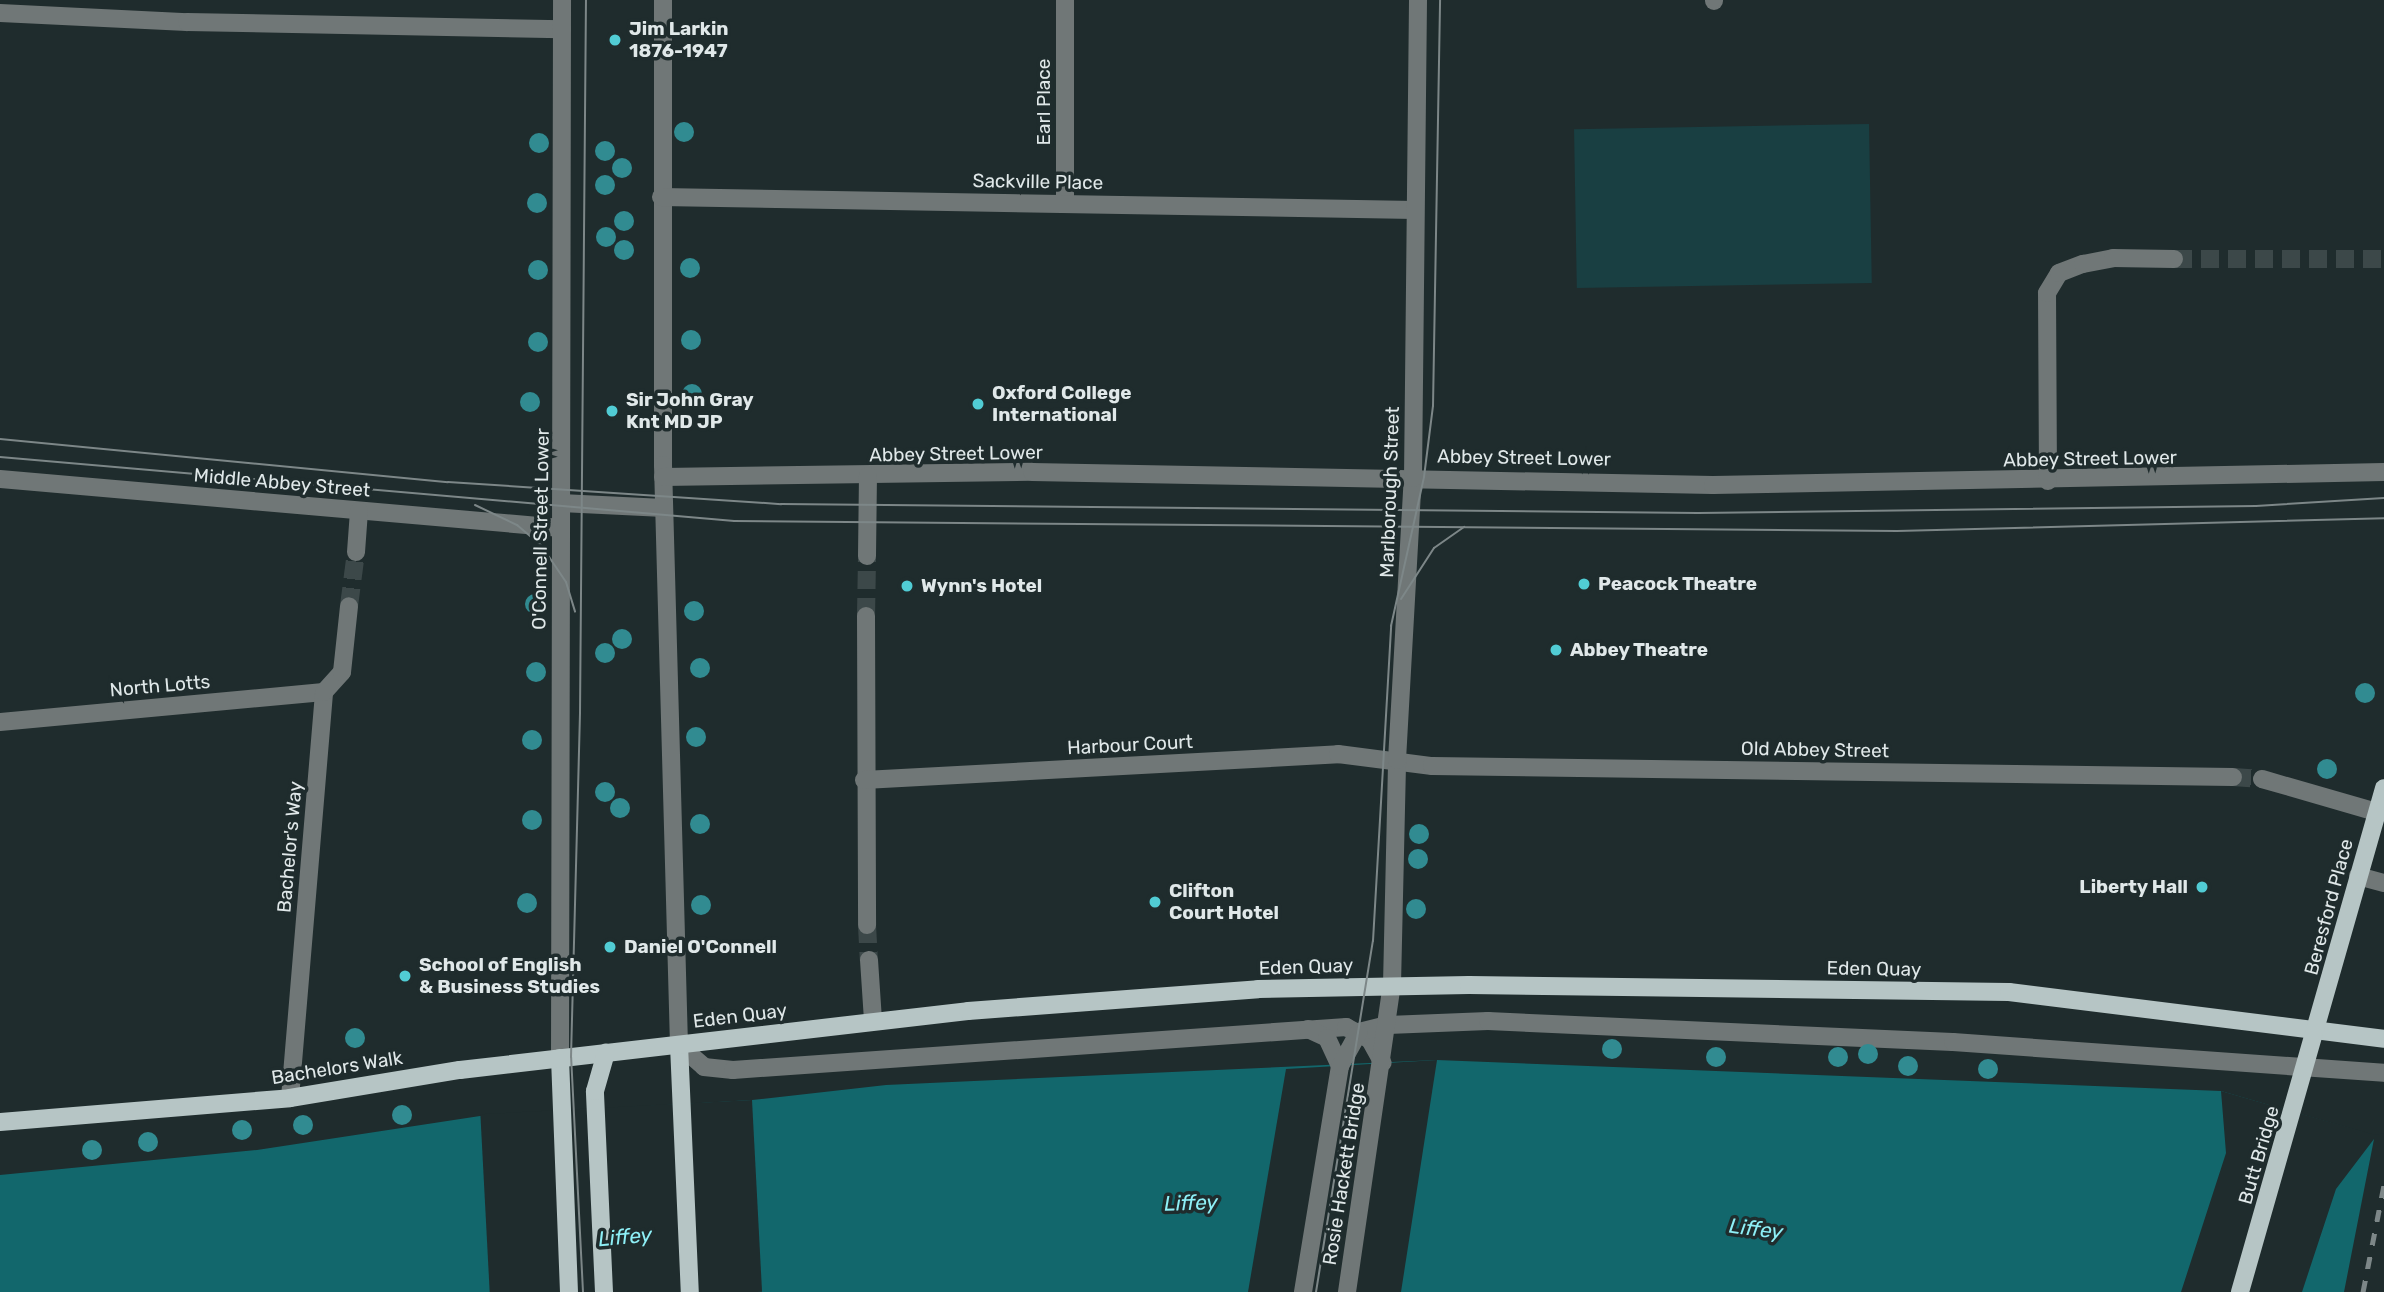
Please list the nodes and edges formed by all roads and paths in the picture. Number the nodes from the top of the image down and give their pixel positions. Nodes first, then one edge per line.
1 (562, 0) edge
2 (663, 0) edge
3 (1065, 0) edge
4 (1418, 0) edge
5 (0, 13) edge
6 (562, 29) junction
7 (661, 197) junction
8 (1065, 204) junction
9 (1415, 210) junction
10 (2174, 259) tunnel mouth
11 (2384, 472) edge
12 (867, 476) junction
13 (663, 477) junction
14 (1413, 478) junction
15 (0, 479) edge
16 (2048, 481) junction
17 (561, 503) junction
18 (664, 509) junction
19 (359, 511) junction
20 (561, 528) junction
21 (356, 552) tunnel mouth
22 (867, 556) tunnel mouth
23 (349, 606) tunnel mouth
24 (866, 616) tunnel mouth
25 (324, 692) junction
26 (0, 722) edge
27 (1397, 760) junction
28 (2233, 777) tunnel mouth
29 (2262, 779) tunnel mouth
30 (864, 780) junction
31 (2381, 797) edge
32 (2358, 876) junction
33 (2384, 883) edge
34 (866, 925) tunnel mouth
35 (869, 960) tunnel mouth
36 (1392, 985) junction
37 (873, 1021) junction
38 (1388, 1026) junction
39 (1308, 1028) junction
40 (2318, 1030) junction
41 (1359, 1032) junction
42 (2384, 1038) edge
43 (679, 1045) junction
44 (606, 1053) junction
45 (560, 1058) junction
46 (1383, 1063) junction
47 (2308, 1065) junction
48 (1340, 1066) junction
49 (2384, 1073) edge
50 (290, 1098) junction
51 (0, 1122) edge
52 (569, 1292) edge
53 (604, 1292) edge
54 (690, 1292) edge
55 (1303, 1292) edge
56 (1347, 1292) edge
57 (2240, 1292) edge

1 - 6 street, O'Connell Street Lower
2 - 7 street
3 - 8 street, Earl Place
4 - 9 street, Marlborough Street
5 - 6 street
6 - 17 street, O'Connell Street Lower
7 - 8 street, Sackville Place
7 - 13 street
8 - 9 street, Sackville Place
9 - 14 street, Marlborough Street
10 - 16 street
11 - 16 street, Abbey Street Lower
12 - 13 street, Abbey Street Lower
12 - 14 street, Abbey Street Lower
12 - 22 street
13 - 18 street
14 - 16 street, Abbey Street Lower
14 - 27 street, Marlborough Street
15 - 19 street, Middle Abbey Street
17 - 18 street
17 - 20 street, O'Connell Street Lower
18 - 43 street
19 - 20 street, Middle Abbey Street
19 - 21 street
20 - 45 street, O'Connell Street Lower
23 - 25 street, Bachelor's Way
24 - 30 street
25 - 26 street, North Lotts
25 - 50 street, Bachelor's Way
27 - 28 street, Old Abbey Street
27 - 30 street, Harbour Court
27 - 36 street, Marlborough Street
29 - 31 street
30 - 34 street
31 - 32 main road, Beresford Place
32 - 33 street
32 - 40 main road, Beresford Place
35 - 37 street
36 - 37 main road, Eden Quay
36 - 38 street, Rosie Hackett Bridge
36 - 40 main road, Eden Quay
37 - 43 main road, Eden Quay
38 - 41 street, Eden Quay
38 - 46 street, Rosie Hackett Bridge
38 - 47 street, Eden Quay
39 - 41 street, Eden Quay
39 - 43 street, Eden Quay
39 - 48 street, Rosie Hackett Bridge
40 - 42 main road, Eden Quay
40 - 47 main road, Butt Bridge
41 - 46 street, Rosie Hackett Bridge
41 - 48 street, Rosie Hackett Bridge
43 - 44 main road, Bachelors Walk
43 - 54 main road
44 - 45 main road, Bachelors Walk
44 - 53 main road
45 - 50 main road, Bachelors Walk
45 - 52 main road
46 - 56 street, Rosie Hackett Bridge
47 - 49 street, Eden Quay
47 - 57 main road, Butt Bridge
48 - 55 street, Rosie Hackett Bridge
50 - 51 main road, Bachelors Walk

